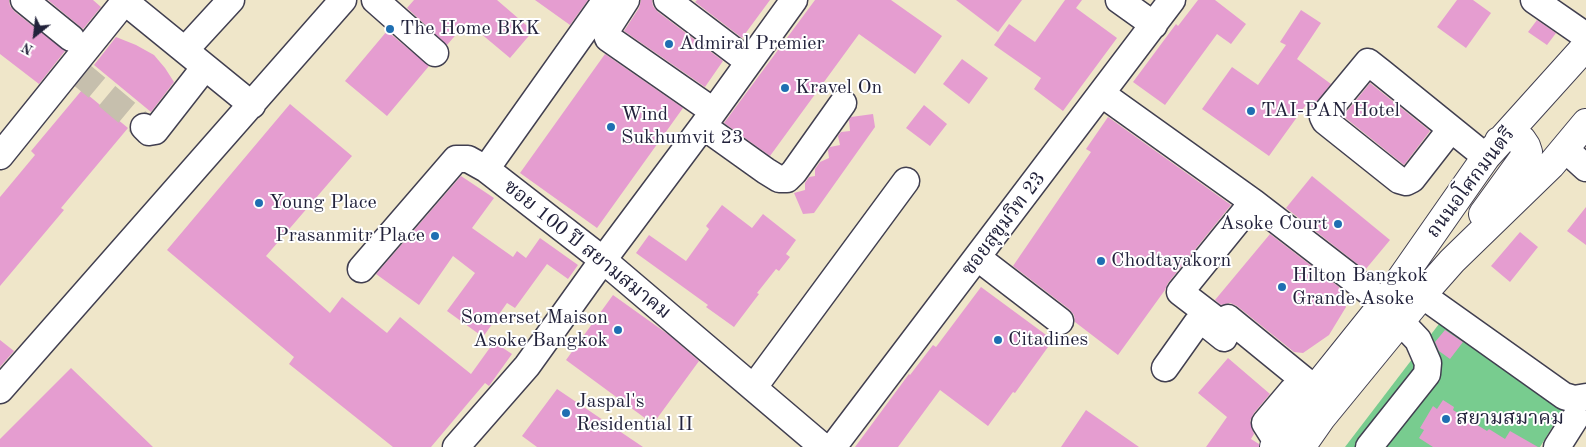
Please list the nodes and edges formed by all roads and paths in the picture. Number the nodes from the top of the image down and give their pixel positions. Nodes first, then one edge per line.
1 (24, 0) edge
2 (231, 0) edge
3 (343, 0) edge
4 (375, 0) edge
5 (606, 0) edge
6 (626, 0) edge
7 (667, 0) edge
8 (794, 0) edge
9 (1119, 0) edge
10 (1172, 0) edge
11 (1534, 0) edge
12 (124, 1) edge
13 (1154, 25) junction
14 (1586, 36) edge
15 (71, 38) dead end
16 (1586, 46) edge
17 (435, 53) dead end
18 (195, 59) junction
19 (749, 62) junction
20 (1106, 88) junction
21 (252, 104) junction
22 (843, 104) dead end
23 (708, 119) junction
24 (1586, 123) edge
25 (144, 127) dead end
26 (1451, 129) junction
27 (1492, 149) junction
28 (1565, 149) junction
29 (0, 156) edge
30 (1586, 168) edge
31 (486, 169) junction
32 (906, 181) dead end
33 (1250, 191) junction
34 (978, 258) junction
35 (603, 260) junction
36 (1452, 261) junction
37 (361, 269) dead end
38 (1422, 295) junction
39 (1392, 312) junction
40 (1060, 322) dead end
41 (1166, 368) dead end
42 (754, 387) junction
43 (0, 390) edge
44 (1304, 394) junction
45 (1586, 399) edge
46 (1295, 445) edge
47 (456, 447) edge
48 (823, 447) edge
49 (833, 447) edge
50 (1369, 447) edge
51 (1557, 447) edge

1 - 15 street
2 - 18 street
3 - 21 street
4 - 17 street
5 - 31 street
6 - 23 street
7 - 19 street
8 - 19 street
9 - 13 street
10 - 13 street, ซอยสุขุมวิท 23
11 - 14 street
12 - 18 street
12 - 29 street
13 - 20 street, ซอยสุขุมวิท 23
16 - 27 main road, ถนนอโศกมนตรี
18 - 21 street
18 - 25 street
19 - 23 street
20 - 33 street
20 - 34 street, ซอยสุขุมวิท 23
21 - 43 street
22 - 23 street
23 - 35 street
24 - 28 main road, ถนนอโศกมนตรี
26 - 26 street
26 - 27 street
27 - 36 main road
27 - 39 main road, ถนนอโศกมนตรี
28 - 30 street
28 - 36 main road, ถนนอโศกมนตรี
31 - 35 street, ซอย 100 ปี สยามสมาคม
31 - 37 street, ซอย 100 ปี สยามสมาคม
32 - 42 street
33 - 39 street
33 - 44 street
34 - 40 street
34 - 49 street, ซอยสุขุมวิท 23
35 - 42 street, ซอย 100 ปี สยามสมาคม
35 - 47 street
36 - 38 main road, ถนนอโศกมนตรี
38 - 39 main road, ถนนอโศกมนตรี
38 - 45 street
39 - 44 main road, ถนนอโศกมนตรี
39 - 46 main road, ถนนอโศกมนตรี
39 - 50 street
41 - 44 street
42 - 48 street, ซอย 100 ปี สยามสมาคม
44 - 46 main road, ถนนอโศกมนตรี
45 - 51 street

